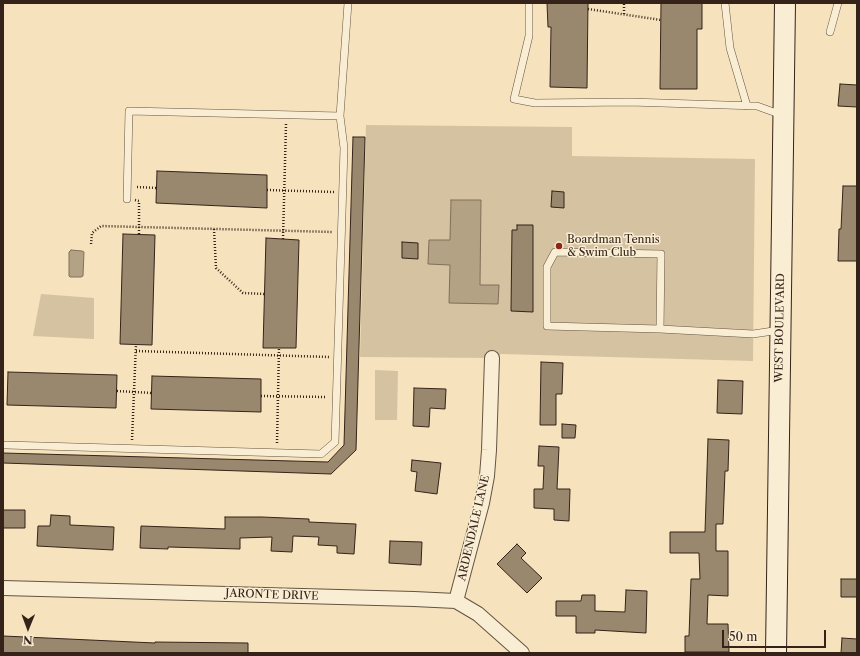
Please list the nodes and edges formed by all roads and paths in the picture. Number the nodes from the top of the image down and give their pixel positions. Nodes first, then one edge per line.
1 (348, 3) edge
2 (529, 3) edge
3 (624, 3) edge
4 (725, 3) edge
5 (785, 3) edge
6 (838, 3) edge
7 (588, 9) dead end
8 (624, 14) junction
9 (661, 20) dead end
10 (830, 32) dead end
11 (747, 106) junction
12 (287, 114) junction
13 (783, 115) junction
14 (340, 116) junction
15 (127, 187) junction
16 (157, 188) dead end
17 (267, 190) dead end
18 (284, 190) junction
19 (342, 192) junction
20 (127, 199) joint
21 (139, 227) junction
22 (214, 229) junction
23 (283, 231) junction
24 (341, 232) junction
25 (139, 235) dead end
26 (283, 239) dead end
27 (91, 244) dead end
28 (265, 294) dead end
29 (660, 329) junction
30 (780, 330) junction
31 (136, 344) dead end
32 (279, 348) dead end
33 (136, 351) junction
34 (279, 356) junction
35 (338, 357) junction
36 (492, 358) dead end
37 (117, 391) dead end
38 (134, 392) junction
39 (152, 393) dead end
40 (261, 396) dead end
41 (278, 396) junction
42 (336, 398) junction
43 (6, 445) dead end
44 (132, 449) junction
45 (277, 453) junction
46 (3, 588) edge
47 (456, 601) junction
48 (522, 653) edge
49 (776, 653) edge

1 - 14 lane
2 - 11 lane
3 - 8 path
4 - 11 lane
5 - 13 street, WEST BOULEVARD
6 - 10 lane
7 - 8 path
8 - 9 path
11 - 13 lane
12 - 14 lane
12 - 15 lane
12 - 18 path
13 - 30 street, WEST BOULEVARD
14 - 19 lane
15 - 16 path
15 - 20 lane
17 - 18 path
18 - 19 path
18 - 23 path
19 - 24 lane
20 - 21 path
21 - 22 path
21 - 25 path
21 - 27 path
22 - 23 path
22 - 28 path
23 - 24 path
23 - 26 path
24 - 35 lane
29 - 29 lane
29 - 30 lane
30 - 49 street, WEST BOULEVARD
31 - 33 path
32 - 34 path
33 - 34 path
33 - 38 path
34 - 35 path
34 - 41 path
35 - 42 lane
36 - 47 street, ARDENDALE LANE
37 - 38 path
38 - 39 path
38 - 44 path
40 - 41 path
41 - 42 path
41 - 45 path
42 - 45 lane
43 - 44 lane
44 - 45 lane
46 - 47 street, JARONTE DRIVE
47 - 48 street, JARONTE DRIVE

